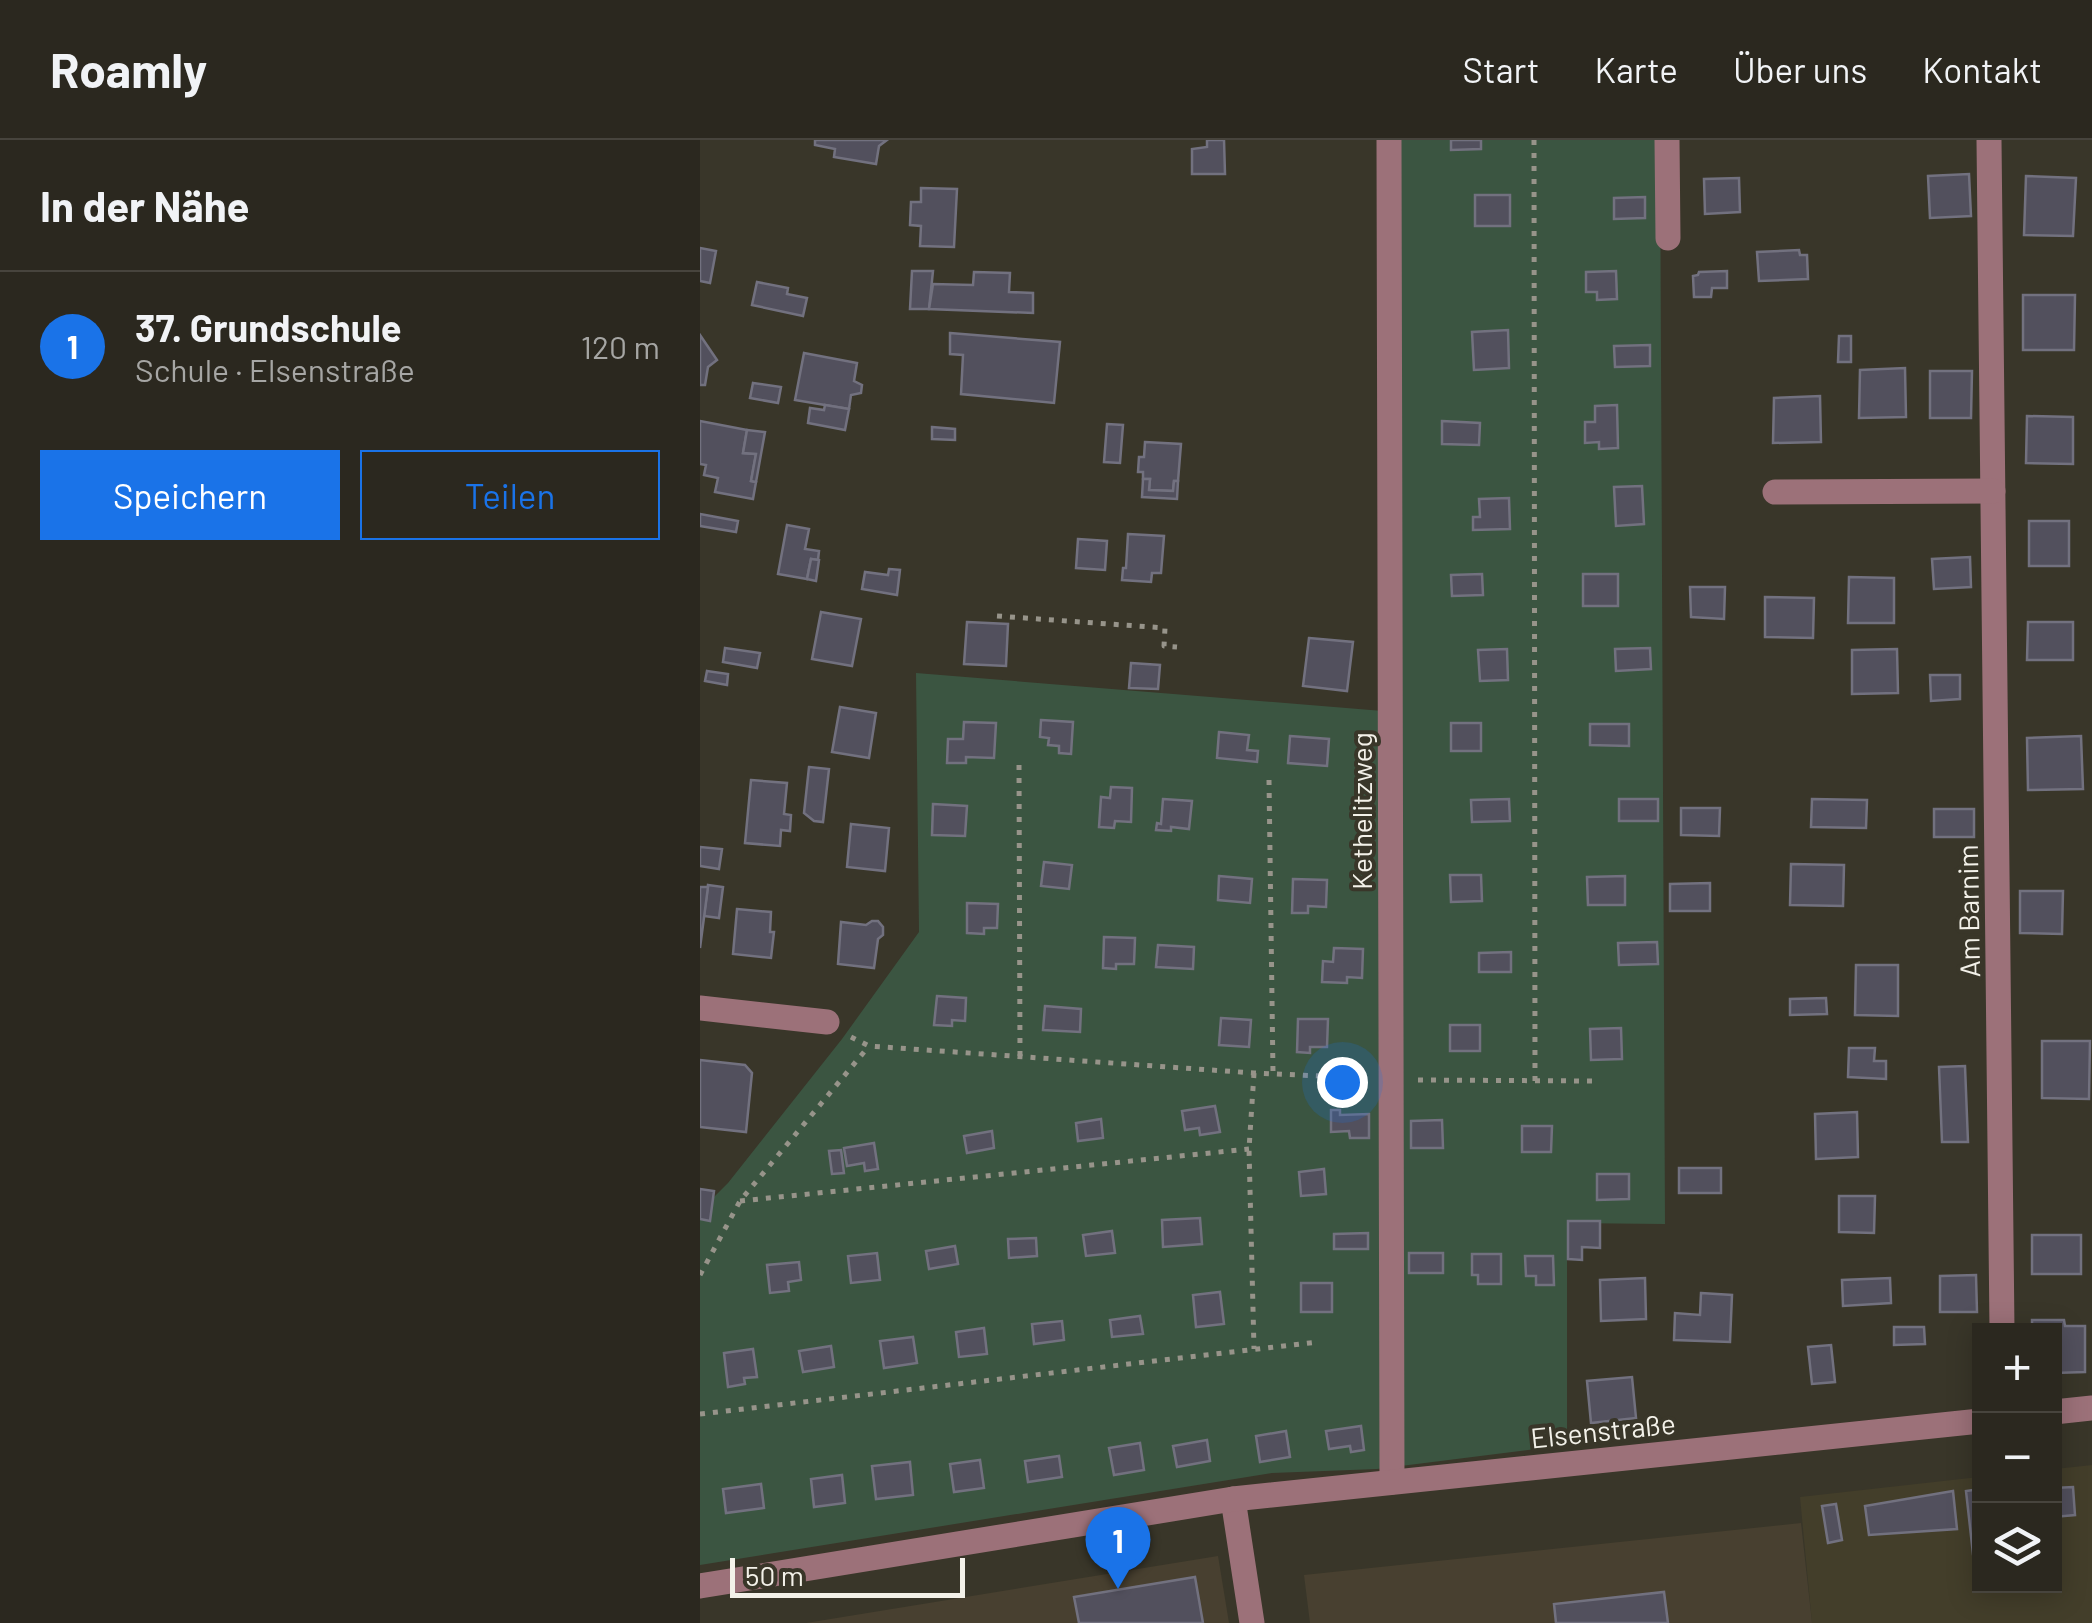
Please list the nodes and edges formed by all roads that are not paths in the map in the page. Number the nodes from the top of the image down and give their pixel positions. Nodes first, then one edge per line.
1 (1389, 140) edge
2 (1668, 140) edge
3 (1988, 140) edge
4 (1668, 238) dead end
5 (1993, 491) junction
6 (1775, 492) dead end
7 (700, 1008) edge
8 (827, 1022) road end
9 (2002, 1323) edge
10 (2092, 1408) edge
11 (2062, 1411) edge
12 (1972, 1421) edge
13 (1392, 1482) junction
14 (1233, 1499) junction
15 (700, 1586) edge
16 (1252, 1623) edge

1 - 13 street, Kethelitzweg
2 - 4 street
3 - 5 street, Am Barnim
5 - 6 street
5 - 9 street, Am Barnim
7 - 8 street
10 - 11 street
12 - 13 street, Elsenstraße
13 - 14 street, Elsenstraße
14 - 15 street, Elsenstraße
14 - 16 street

